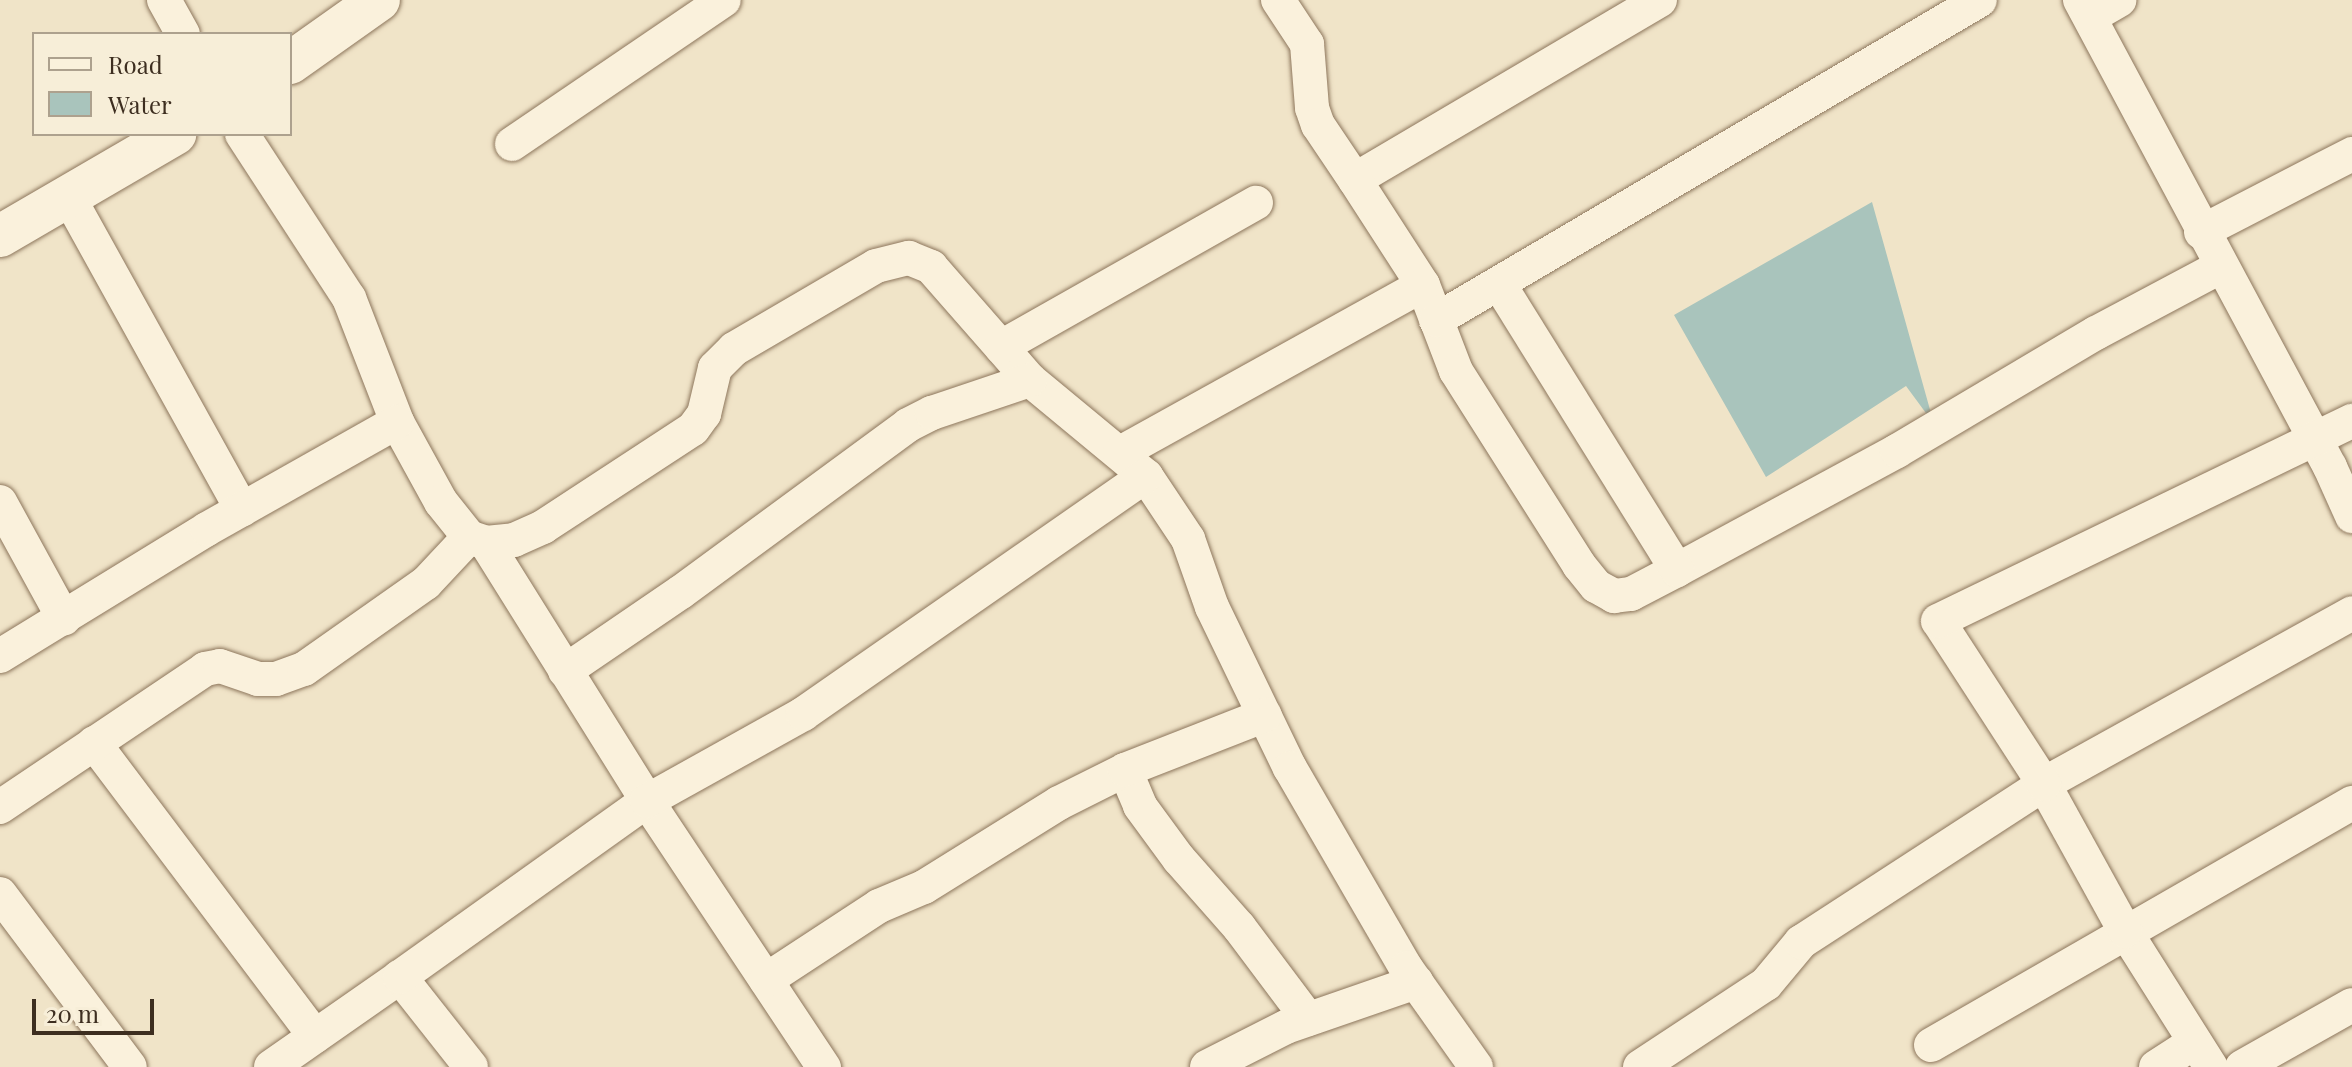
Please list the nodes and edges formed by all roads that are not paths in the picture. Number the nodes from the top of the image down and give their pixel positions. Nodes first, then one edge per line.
1 (164, 0) edge
2 (379, 0) edge
3 (724, 0) edge
4 (1278, 0) edge
5 (1660, 0) edge
6 (1980, 0) edge
7 (2119, 0) edge
8 (2085, 9) edge
9 (182, 32) edge
10 (292, 62) edge
11 (171, 136) edge
12 (243, 136) edge
13 (512, 144) dead end
14 (2352, 154) edge
15 (1355, 180) junction
16 (67, 194) junction
17 (1256, 203) dead end
18 (2201, 232) junction
19 (0, 236) edge
20 (2220, 267) junction
21 (1499, 284) junction
22 (1423, 285) junction
23 (1436, 320) junction
24 (1001, 347) junction
25 (1030, 380) junction
26 (2352, 421) edge
27 (397, 422) junction
28 (2315, 441) junction
29 (1120, 453) junction
30 (1146, 476) junction
31 (0, 502) edge
32 (242, 510) junction
33 (2352, 516) edge
34 (477, 540) junction
35 (1677, 570) junction
36 (2352, 613) edge
37 (64, 619) junction
38 (0, 656) edge
39 (565, 671) junction
40 (1265, 715) junction
41 (94, 743) junction
42 (1125, 770) junction
43 (2044, 784) junction
44 (647, 801) junction
45 (2352, 803) edge
46 (0, 807) edge
47 (0, 895) edge
48 (2125, 931) junction
49 (400, 977) junction
50 (766, 980) junction
51 (1416, 982) junction
52 (2352, 1005) edge
53 (1308, 1019) junction
54 (315, 1036) junction
55 (1931, 1045) dead end
56 (2203, 1054) edge
57 (130, 1067) edge
58 (271, 1067) edge
59 (471, 1067) edge
60 (824, 1067) edge
61 (1207, 1067) edge
62 (1476, 1067) edge
63 (1640, 1067) edge
64 (2156, 1067) edge
65 (2242, 1067) edge

1 - 9 street
2 - 10 street
3 - 13 street
4 - 15 street
5 - 15 street
6 - 21 street
7 - 8 street
8 - 18 street
11 - 16 street
12 - 27 street
14 - 18 street
15 - 22 street
16 - 19 street
16 - 32 street
17 - 24 street
18 - 20 street
20 - 28 street
20 - 35 street
21 - 23 street
21 - 35 street
22 - 23 street
22 - 29 street
23 - 35 street
24 - 25 street
24 - 34 street
25 - 29 street
25 - 39 street
26 - 28 street
27 - 32 street
27 - 34 street
28 - 33 street
28 - 43 street
29 - 30 street
30 - 40 street
30 - 44 street
31 - 37 street
32 - 37 street
34 - 39 street
34 - 41 street
36 - 43 street
37 - 38 street
39 - 44 street
40 - 42 street
40 - 51 street
41 - 46 street
41 - 54 street
42 - 50 street
42 - 53 street
43 - 48 street
43 - 63 street
44 - 49 street
44 - 50 street
45 - 48 street
47 - 57 street
48 - 55 street
48 - 56 street
49 - 54 street
49 - 59 street
50 - 60 street
51 - 53 street
51 - 62 street
52 - 65 street
53 - 61 street
54 - 58 street
56 - 64 street

